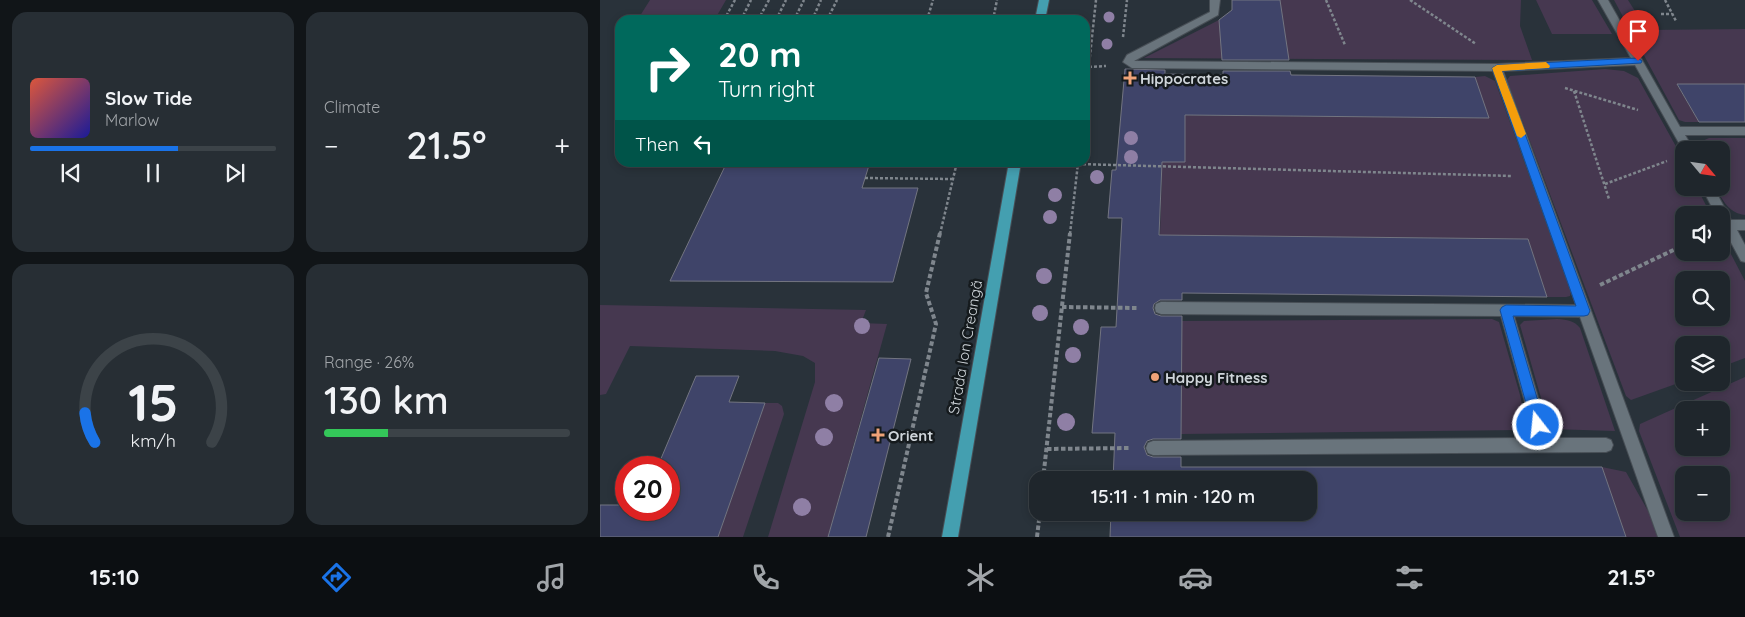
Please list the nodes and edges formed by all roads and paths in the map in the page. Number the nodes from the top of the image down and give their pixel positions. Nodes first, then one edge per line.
1 (735, 0) edge
2 (751, 0) edge
3 (769, 0) edge
4 (786, 0) edge
5 (804, 0) edge
6 (821, 0) edge
7 (837, 0) edge
8 (933, 0) edge
9 (997, 0) edge
10 (1044, 0) edge
11 (1096, 0) edge
12 (1127, 0) edge
13 (1215, 0) edge
14 (1326, 0) edge
15 (1410, 0) edge
16 (1603, 0) edge
17 (1665, 0) edge
18 (1661, 14) dead end
19 (1672, 14) junction
20 (727, 15) edge
21 (744, 15) edge
22 (761, 15) edge
23 (778, 15) edge
24 (796, 15) edge
25 (814, 15) edge
26 (830, 15) edge
27 (928, 15) edge
28 (993, 15) edge
29 (1041, 15) edge
30 (1676, 21) dead end
31 (1123, 37) dead end
32 (1090, 56) edge
33 (1638, 61) junction
34 (1354, 66) junction
35 (1497, 68) junction
36 (1557, 86) dead end
37 (1574, 91) junction
38 (1670, 119) junction
39 (1677, 131) junction
40 (1745, 131) edge
41 (1683, 141) edge
42 (1675, 158) dead end
43 (1090, 163) edge
44 (956, 167) edge
45 (1014, 167) edge
46 (1078, 167) edge
47 (1536, 177) junction
48 (866, 178) dead end
49 (953, 179) junction
50 (1605, 184) junction
51 (1609, 198) dead end
52 (1730, 225) edge
53 (1745, 225) edge
54 (1730, 227) edge
55 (1675, 249) edge
56 (1745, 257) edge
57 (1578, 294) junction
58 (1062, 308) junction
59 (1161, 308) joint
60 (1506, 310) junction
61 (1584, 311) junction
62 (1544, 444) junction
63 (1606, 445) dead end
64 (1153, 448) joint
65 (1047, 449) junction
66 (1044, 471) edge
67 (1039, 521) edge
68 (888, 537) edge
69 (950, 537) edge
70 (1037, 537) edge
71 (1666, 537) edge

1 - 20 path
2 - 21 path
3 - 22 path
4 - 23 path
5 - 24 path
6 - 25 path
7 - 26 path
8 - 27 path
9 - 28 path
10 - 29 main road
11 - 32 path
12 - 31 path
13 - 34 lane
14 - 34 path
15 - 35 path
16 - 33 lane
17 - 19 path
18 - 19 path
19 - 30 path
33 - 35 lane
33 - 38 lane
34 - 35 lane
35 - 47 lane
36 - 37 path
37 - 38 path
37 - 50 path
38 - 39 lane
39 - 40 lane
39 - 41 lane
42 - 50 path
43 - 47 path
44 - 49 path
45 - 69 main road, Strada Ion Creangă
46 - 58 path
47 - 57 lane
48 - 49 path
49 - 68 path
50 - 51 path
52 - 53 lane
54 - 56 lane
55 - 57 path
57 - 61 lane
58 - 59 path
58 - 65 path
59 - 60 lane
60 - 61 lane
60 - 62 lane
61 - 71 lane
62 - 63 lane
62 - 64 lane
64 - 65 path
65 - 66 path
67 - 70 path

